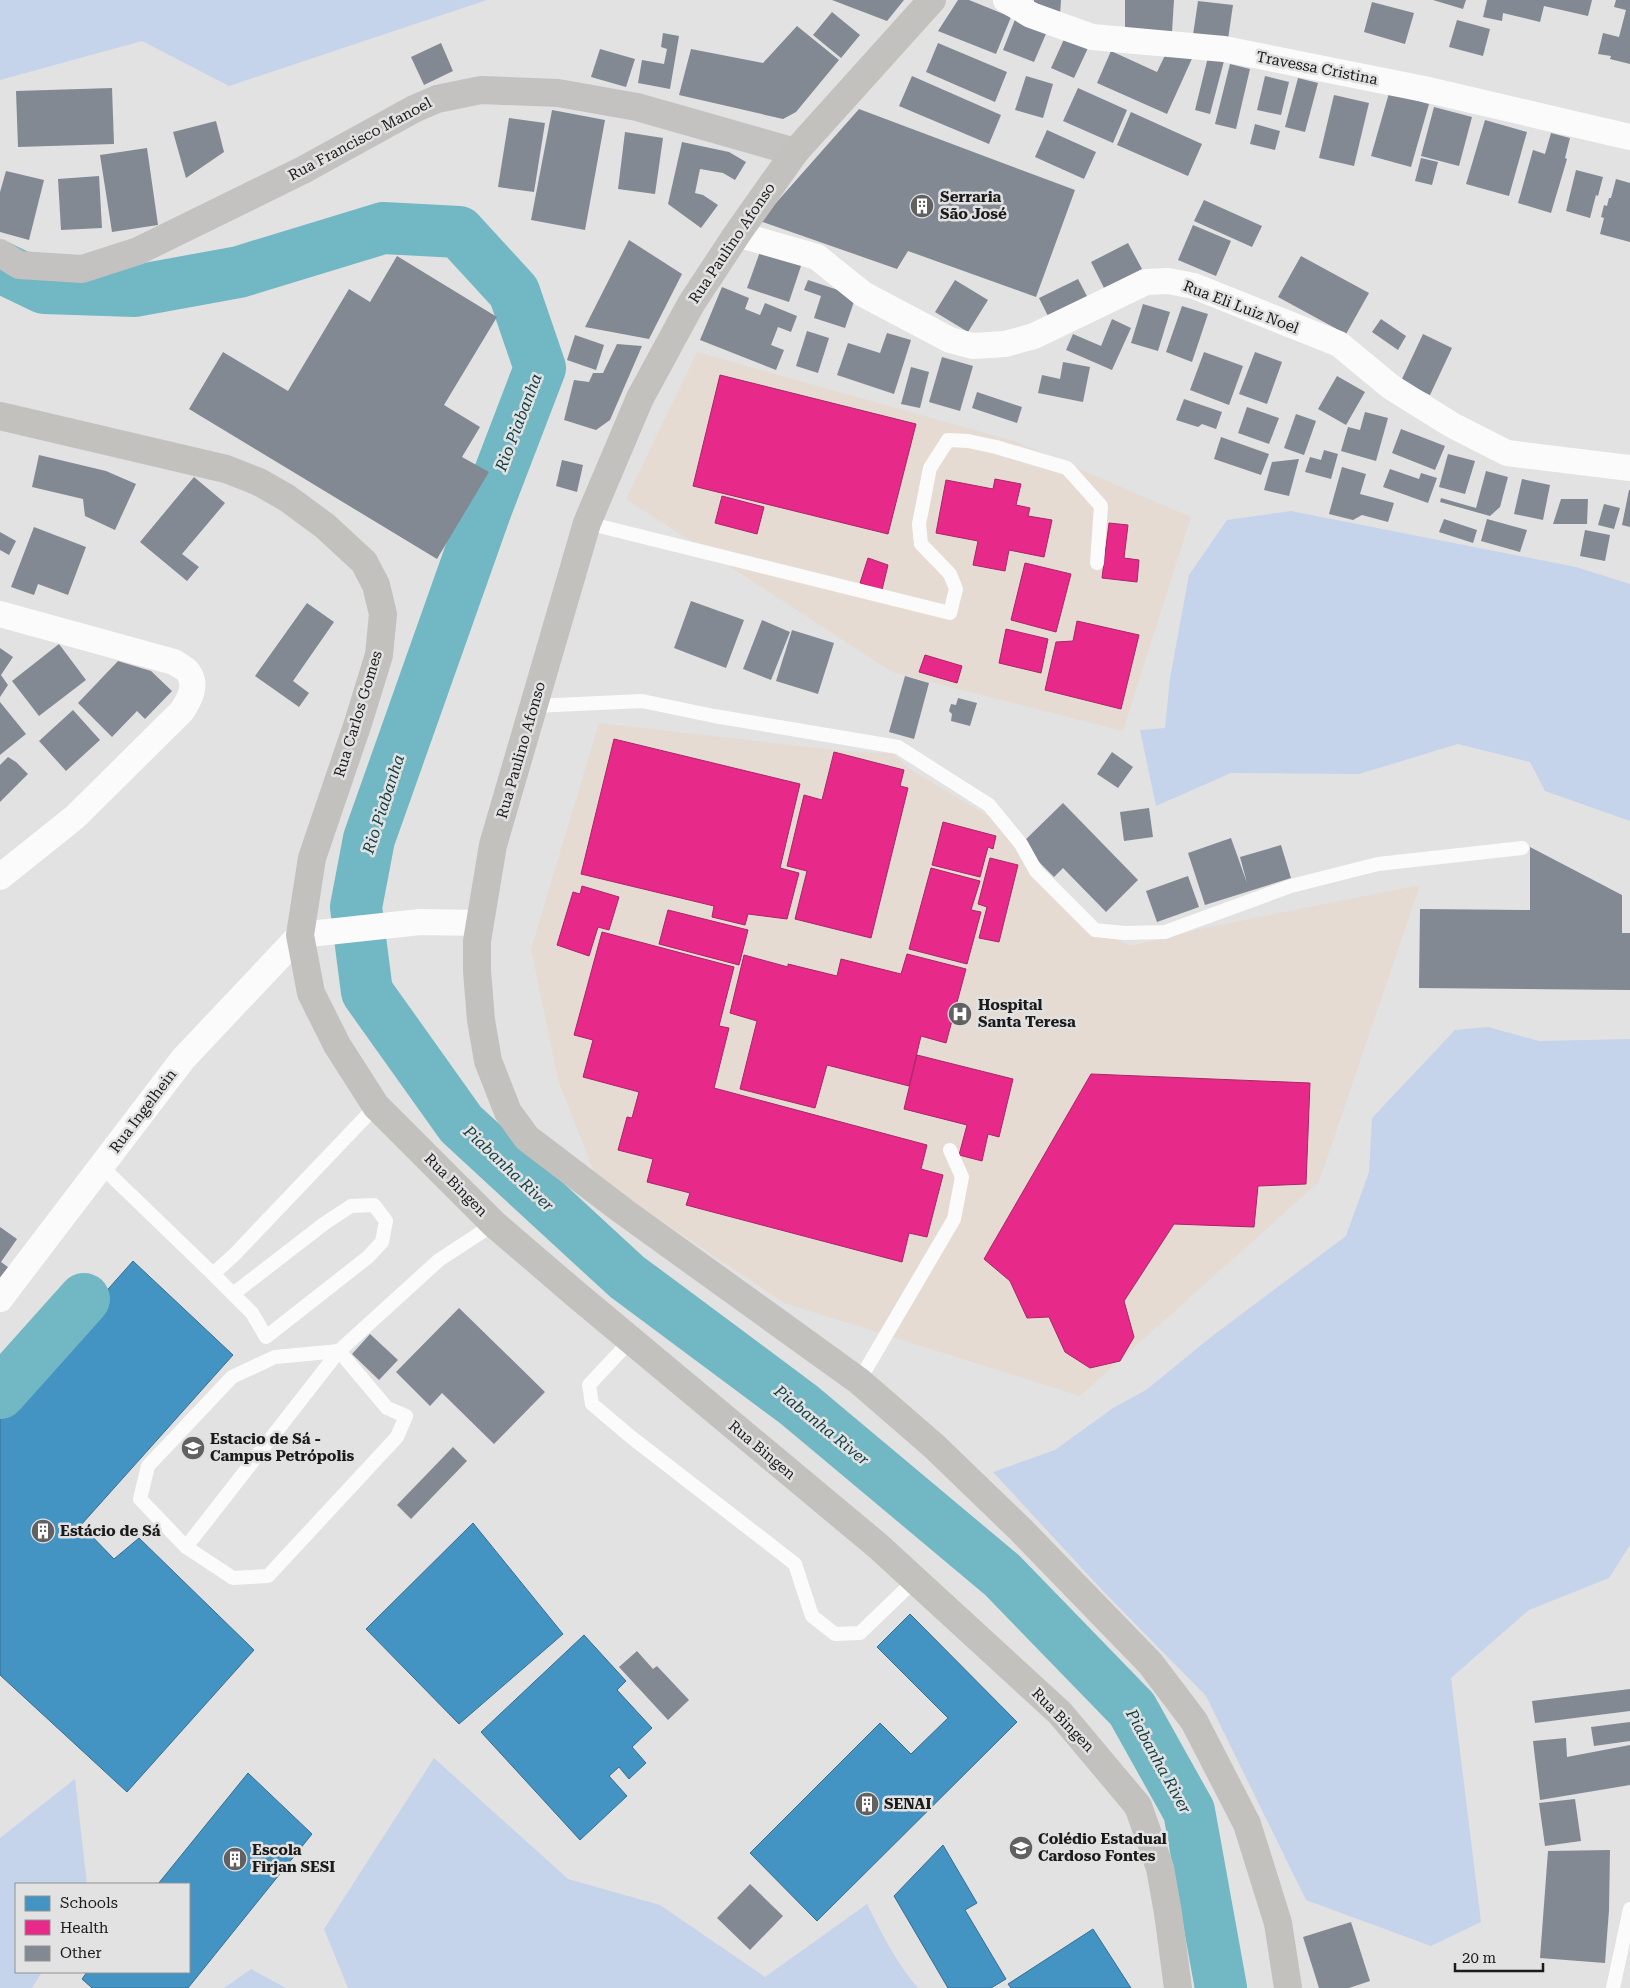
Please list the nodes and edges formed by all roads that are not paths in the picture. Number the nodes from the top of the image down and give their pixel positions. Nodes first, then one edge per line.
1 (932, 0) edge
2 (1006, 0) edge
3 (1630, 138) edge
4 (795, 152) junction
5 (737, 234) junction
6 (0, 253) edge
7 (0, 416) edge
8 (1630, 468) edge
9 (588, 523) junction
10 (1097, 563) dead end
11 (0, 614) edge
12 (534, 706) junction
13 (1522, 848) dead end
14 (0, 877) edge
15 (479, 923) junction
16 (300, 935) junction
17 (376, 1106) junction
18 (950, 1150) dead end
19 (101, 1166) junction
20 (494, 1224) junction
21 (214, 1274) junction
22 (232, 1294) junction
23 (0, 1299) edge
24 (266, 1337) junction
25 (631, 1340) junction
26 (340, 1351) junction
27 (275, 1357) junction
28 (860, 1381) junction
29 (186, 1547) junction
30 (915, 1580) junction
31 (1630, 1909) edge
32 (1178, 1988) edge
33 (1288, 1988) edge
34 (1613, 1988) edge

1 - 4 main road, Rua Paulino Afonso
2 - 3 street, Travessa Cristina
4 - 5 main road, Rua Paulino Afonso
4 - 6 main road, Rua Francisco Manoel
5 - 8 street, Rua Eli Luiz Noel
5 - 9 main road, Rua Paulino Afonso
7 - 16 main road, Rua Carlos Gomes
9 - 10 lane
9 - 12 main road, Rua Paulino Afonso
11 - 14 street
12 - 13 lane
12 - 15 main road, Rua Paulino Afonso
15 - 16 street
15 - 28 main road
16 - 17 main road, Rua Bingen
16 - 19 street, Rua Ingelhein
17 - 20 main road, Rua Bingen
17 - 21 lane
18 - 28 lane
19 - 21 lane
19 - 23 street, Rua Ingelhein
20 - 25 main road, Rua Bingen
20 - 26 lane
21 - 22 lane
22 - 24 lane
22 - 24 lane
24 - 27 lane
25 - 30 main road, Rua Bingen
25 - 30 lane
26 - 27 lane
26 - 29 lane
26 - 29 lane
27 - 29 lane
28 - 33 main road
30 - 32 main road, Rua Bingen
31 - 34 lane

